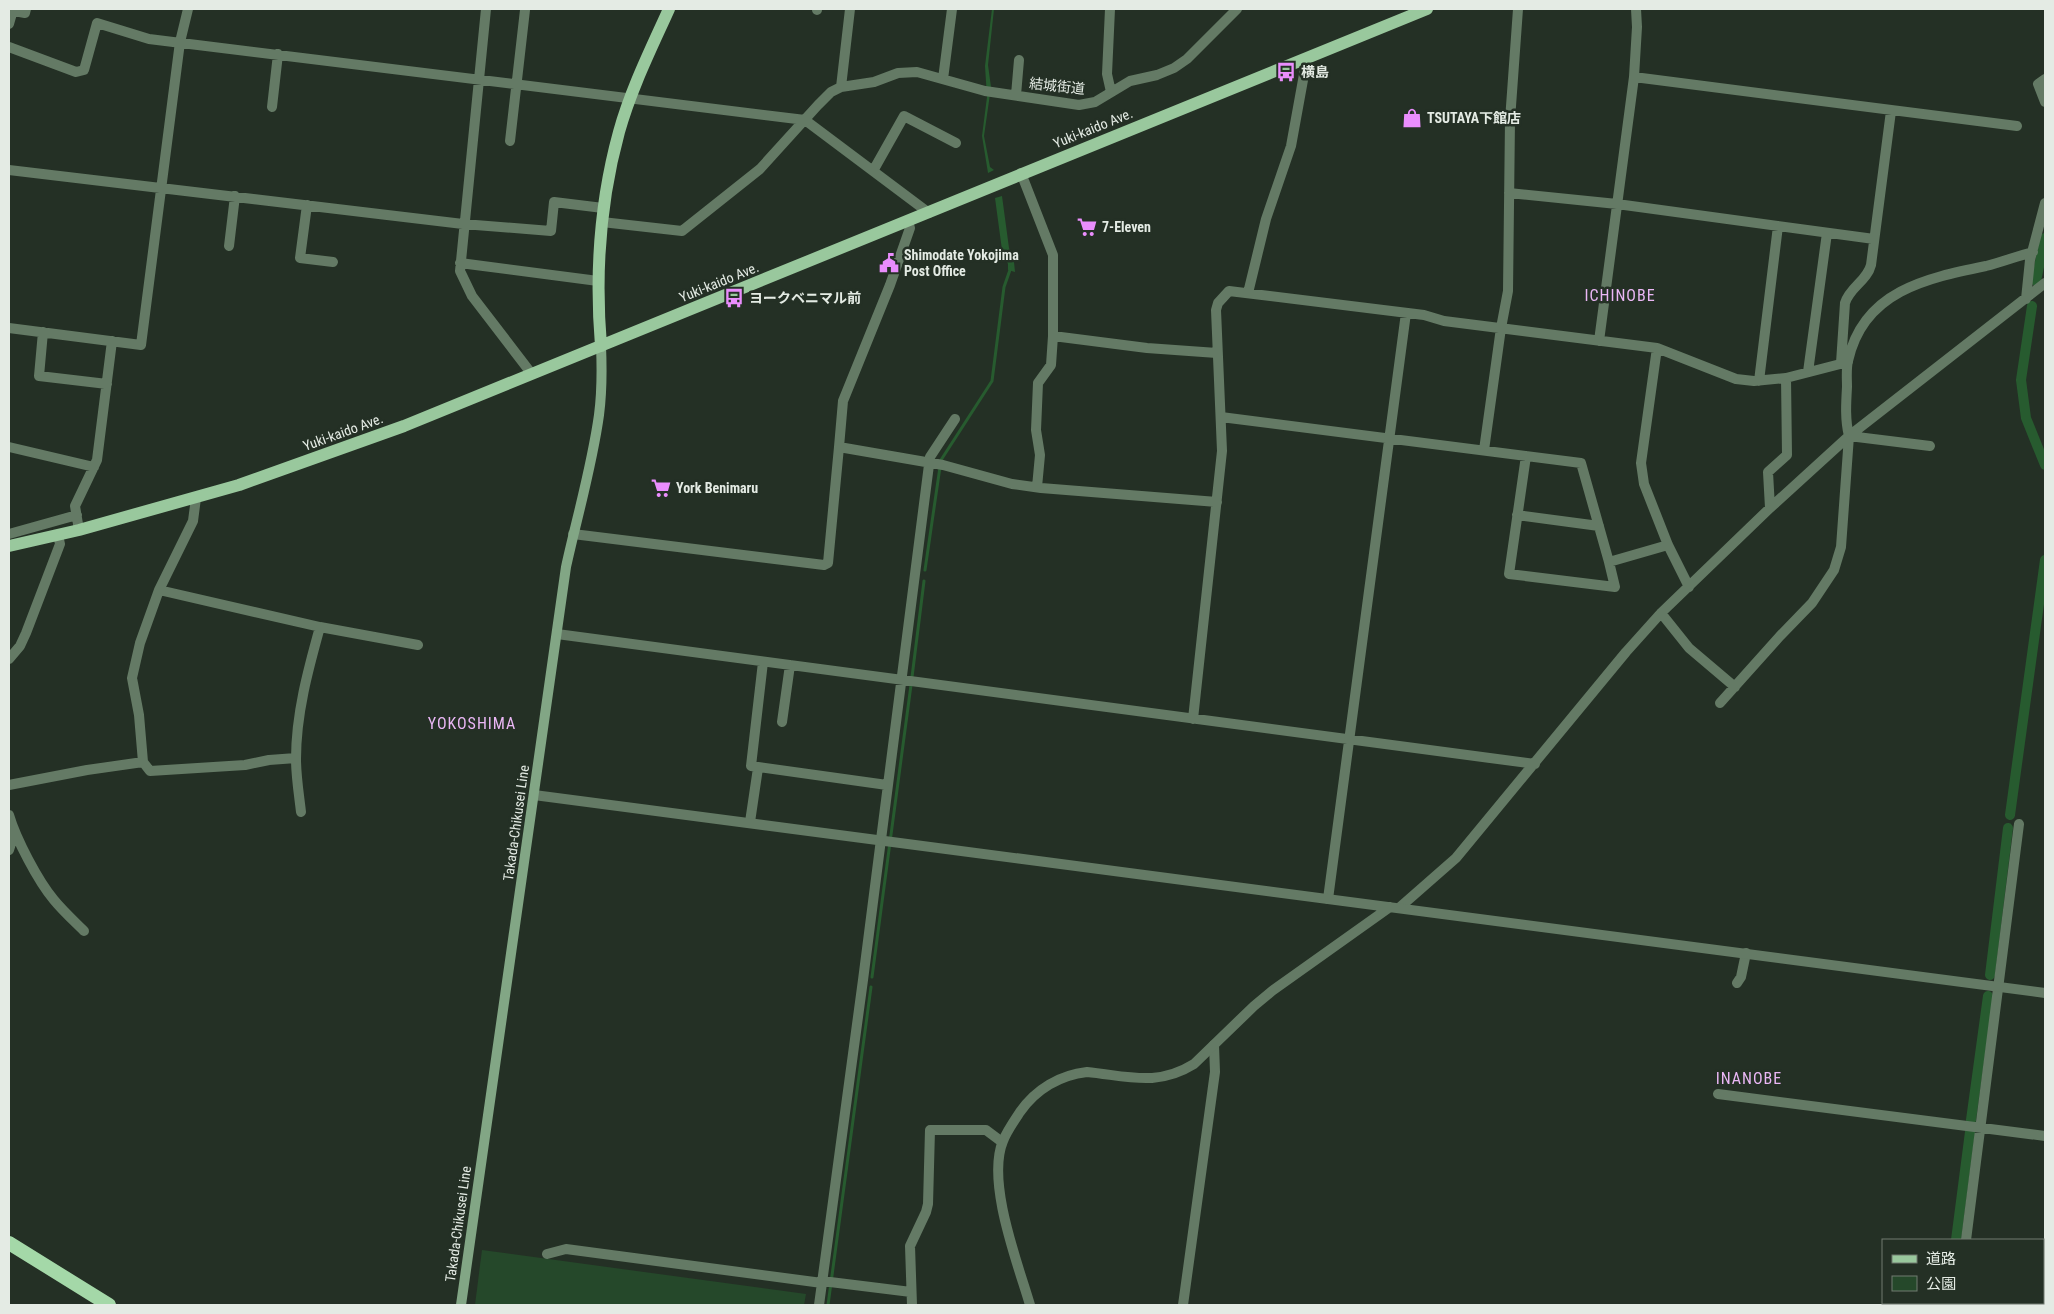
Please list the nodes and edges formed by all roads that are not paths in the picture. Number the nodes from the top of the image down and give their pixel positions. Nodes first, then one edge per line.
1 (26, 9) edge
2 (188, 9) edge
3 (486, 9) edge
4 (669, 9) edge
5 (850, 9) edge
6 (952, 9) edge
7 (1110, 9) edge
8 (1237, 9) edge
9 (1427, 9) edge
10 (1518, 9) edge
11 (1636, 9) edge
12 (11, 10) edge
13 (525, 10) edge
14 (9, 24) edge
15 (180, 42) junction
16 (9, 46) edge
17 (278, 54) junction
18 (1307, 58) junction
19 (1019, 60) dead end
20 (1634, 77) junction
21 (480, 79) junction
22 (943, 79) junction
23 (2045, 80) edge
24 (517, 83) junction
25 (842, 87) junction
26 (1111, 92) junction
27 (1016, 95) junction
28 (631, 97) junction
29 (2045, 102) edge
30 (272, 107) dead end
31 (1891, 111) junction
32 (806, 120) junction
33 (2017, 126) dead end
34 (510, 141) dead end
35 (956, 143) dead end
36 (9, 170) edge
37 (873, 171) junction
38 (1021, 173) junction
39 (162, 187) junction
40 (1509, 192) junction
41 (236, 196) junction
42 (2045, 203) edge
43 (1617, 204) junction
44 (307, 205) junction
45 (603, 208) junction
46 (929, 213) junction
47 (908, 221) junction
48 (602, 222) junction
49 (463, 224) junction
50 (1778, 226) junction
51 (1827, 233) junction
52 (1874, 239) junction
53 (230, 246) dead end
54 (2033, 252) junction
55 (333, 262) dead end
56 (460, 263) junction
57 (598, 280) junction
58 (2045, 283) edge
59 (1248, 293) junction
60 (2026, 299) junction
61 (1406, 313) junction
62 (9, 328) edge
63 (1501, 328) junction
64 (43, 332) junction
65 (1053, 336) junction
66 (112, 341) junction
67 (1599, 341) junction
68 (601, 346) junction
69 (1657, 348) junction
70 (1217, 353) junction
71 (1844, 363) junction
72 (1808, 372) junction
73 (531, 374) junction
74 (1786, 378) junction
75 (1759, 380) junction
76 (107, 384) junction
77 (1222, 417) junction
78 (955, 419) dead end
79 (1849, 436) junction
80 (1390, 438) junction
81 (1930, 446) dead end
82 (9, 447) edge
83 (840, 447) junction
84 (1484, 450) junction
85 (1526, 456) junction
86 (936, 464) junction
87 (94, 467) junction
88 (1037, 487) junction
89 (196, 498) junction
90 (1217, 502) junction
91 (1770, 508) junction
92 (77, 515) junction
93 (1517, 515) junction
94 (1599, 526) junction
95 (79, 530) junction
96 (573, 534) junction
97 (58, 535) junction
98 (12, 539) edge
99 (1668, 545) junction
100 (1609, 562) junction
101 (1689, 587) junction
102 (158, 590) junction
103 (1661, 613) junction
104 (320, 627) junction
105 (557, 634) junction
106 (418, 645) dead end
107 (9, 659) edge
108 (763, 662) junction
109 (790, 665) junction
110 (902, 679) junction
111 (1734, 687) junction
112 (1720, 703) dead end
113 (1193, 719) junction
114 (782, 722) dead end
115 (1351, 738) junction
116 (296, 758) junction
117 (143, 762) junction
118 (1535, 764) junction
119 (758, 768) junction
120 (9, 785) edge
121 (888, 785) junction
122 (534, 794) junction
123 (301, 812) dead end
124 (9, 815) edge
125 (750, 822) junction
126 (2019, 824) dead end
127 (14, 834) junction
128 (886, 840) junction
129 (9, 850) edge
130 (1328, 899) junction
131 (1394, 908) junction
132 (84, 931) dead end
133 (1746, 953) junction
134 (1737, 983) dead end
135 (1999, 987) junction
136 (2045, 993) edge
137 (1214, 1045) junction
138 (1718, 1094) dead end
139 (1981, 1127) junction
140 (2045, 1136) edge
141 (1002, 1142) junction
142 (1966, 1239) edge
143 (9, 1243) edge
144 (547, 1254) dead end
145 (826, 1282) junction
146 (911, 1292) junction
147 (109, 1305) edge
148 (461, 1305) edge
149 (818, 1305) edge
150 (912, 1305) edge
151 (1030, 1305) edge
152 (1183, 1305) edge

1 - 12 street
2 - 15 street
3 - 21 street
4 - 28 main road
5 - 25 street
6 - 22 street
7 - 26 street
8 - 26 street, 結城街道
9 - 18 main road, Yuki-kaido Ave.
10 - 40 street
11 - 20 street
12 - 14 street
13 - 24 street
15 - 16 street
15 - 17 street
15 - 39 street
17 - 21 street
17 - 30 street
18 - 38 main road, Yuki-kaido Ave.
18 - 59 street
19 - 27 street
20 - 31 street
20 - 43 street
21 - 24 street
21 - 49 street
22 - 25 street, 結城街道
22 - 27 street, 結城街道
23 - 29 street
24 - 28 street
24 - 34 street
25 - 32 street
26 - 27 street, 結城街道
28 - 32 street
28 - 45 main road
31 - 33 street
31 - 52 street
32 - 37 street
32 - 48 street
35 - 37 street
36 - 39 street
37 - 46 street
38 - 46 main road, Yuki-kaido Ave.
38 - 65 street
39 - 41 street
39 - 66 street
40 - 43 street
40 - 63 street
41 - 44 street
41 - 53 street
42 - 54 street
43 - 50 street
43 - 67 street
44 - 49 street
44 - 55 street
45 - 48 main road
45 - 49 street
46 - 47 main road, Yuki-kaido Ave.
47 - 68 main road, Yuki-kaido Ave.
47 - 83 street
48 - 57 main road
49 - 56 street
50 - 51 street
50 - 75 street
51 - 52 street
51 - 72 street
52 - 71 street
54 - 60 street
54 - 71 street
56 - 57 street
56 - 73 street
57 - 68 main road
58 - 60 street
59 - 61 street
59 - 70 street
60 - 79 street
61 - 63 street
61 - 80 street
62 - 64 street
63 - 67 street
63 - 84 street
64 - 66 street
64 - 76 street
65 - 70 street
65 - 88 street
66 - 76 street
67 - 69 street
68 - 73 main road, Yuki-kaido Ave.
68 - 96 main road, Takada-Chikusei Line
69 - 75 street
69 - 99 street
70 - 77 street
71 - 72 street
71 - 79 street
72 - 74 street
73 - 89 main road, Yuki-kaido Ave.
74 - 75 street
74 - 91 street
76 - 87 street
77 - 80 street
77 - 90 street
78 - 86 street
79 - 81 street
79 - 91 street
79 - 111 street
80 - 84 street
80 - 115 street
82 - 87 street
83 - 86 street
83 - 96 street
84 - 85 street
85 - 93 street
85 - 94 street
86 - 88 street
86 - 110 street
87 - 92 street
88 - 90 street
89 - 95 main road, Yuki-kaido Ave.
89 - 102 street
90 - 113 street
91 - 101 street
92 - 95 street
92 - 98 street
93 - 94 street
93 - 100 street
94 - 100 street
95 - 97 main road, Yuki-kaido Ave.
96 - 105 main road, Takada-Chikusei Line
97 - 98 main road, Yuki-kaido Ave.
97 - 107 street
99 - 100 street
99 - 101 street
101 - 103 street
102 - 104 street
102 - 117 street
103 - 111 street
103 - 118 street
104 - 106 street
104 - 116 street
105 - 108 street
105 - 122 main road, Takada-Chikusei Line
108 - 109 street
108 - 119 street
109 - 110 street
109 - 114 street
110 - 113 street
110 - 121 street
111 - 112 street
113 - 115 street
115 - 118 street
115 - 130 street
116 - 117 street
116 - 123 street
117 - 120 street
118 - 131 street
119 - 121 street
119 - 125 street
121 - 128 street
122 - 125 street
122 - 148 main road, Takada-Chikusei Line
124 - 127 street
125 - 128 street
126 - 135 street
127 - 129 street
127 - 132 street
128 - 130 street
128 - 145 street
130 - 131 street
131 - 133 street
131 - 137 street
133 - 134 street
133 - 135 street
135 - 136 street
135 - 139 street
137 - 141 street
137 - 152 street
138 - 139 street
139 - 140 street
139 - 142 street
141 - 146 street
141 - 151 street
143 - 147 highway
144 - 145 street
145 - 146 street
145 - 149 street
146 - 150 street

